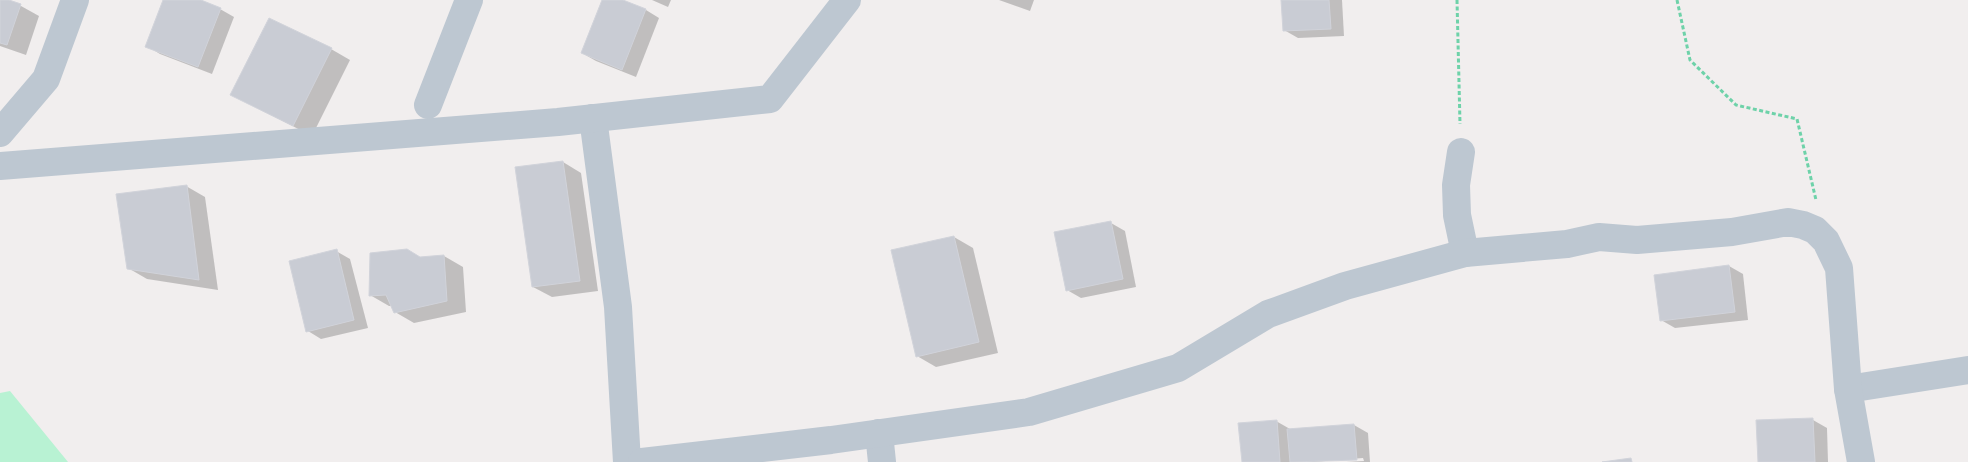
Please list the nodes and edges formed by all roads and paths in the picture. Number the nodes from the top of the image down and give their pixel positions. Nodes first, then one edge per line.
1 (75, 0) edge
2 (469, 0) edge
3 (847, 0) edge
4 (1457, 0) edge
5 (1677, 0) edge
6 (428, 105) dead end
7 (593, 118) junction
8 (0, 133) edge
9 (1461, 152) joint
10 (0, 166) edge
11 (1826, 242) junction
12 (1465, 253) junction
13 (1968, 370) edge
14 (1848, 389) junction
15 (879, 434) junction
16 (627, 462) edge
17 (642, 462) edge
18 (882, 462) edge
19 (1861, 462) edge

1 - 8 street
2 - 6 street
3 - 7 street
4 - 9 path
5 - 11 path
7 - 10 street
7 - 16 street
9 - 12 street
11 - 12 street
11 - 14 street
12 - 15 street
13 - 14 street
14 - 19 street
15 - 17 street
15 - 18 street

